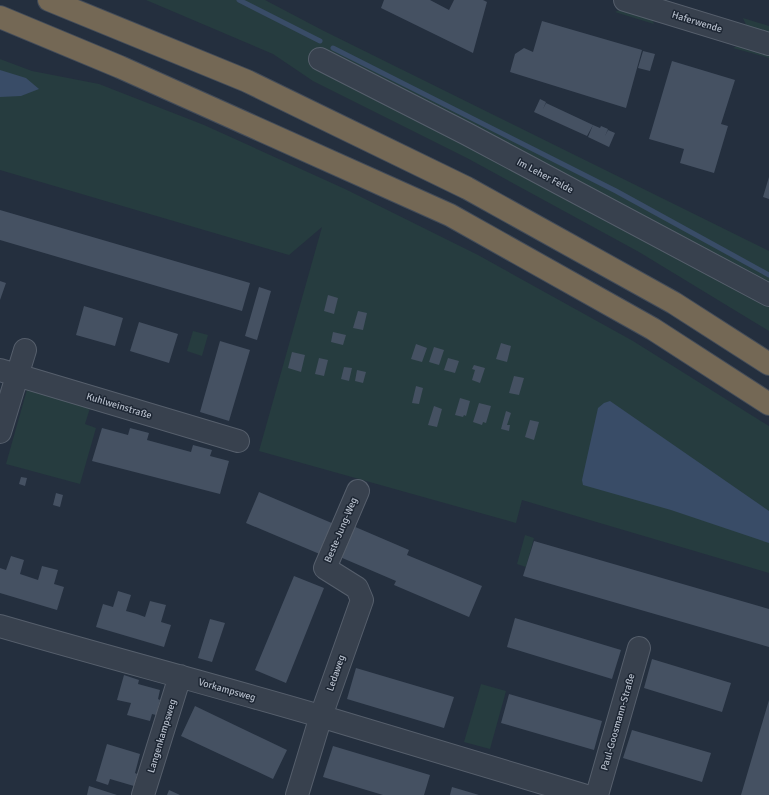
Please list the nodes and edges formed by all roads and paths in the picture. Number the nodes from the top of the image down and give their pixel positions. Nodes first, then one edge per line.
1 (49, 0) edge
2 (625, 0) edge
3 (0, 17) edge
4 (769, 44) edge
5 (320, 59) dead end
6 (769, 295) edge
7 (25, 350) dead end
8 (769, 364) edge
9 (7, 381) edge
10 (769, 404) edge
11 (0, 432) edge
12 (238, 441) dead end
13 (358, 491) dead end
14 (325, 568) joint
15 (0, 626) edge
16 (639, 648) dead end
17 (180, 676) junction
18 (321, 716) junction
19 (143, 795) edge
20 (297, 795) edge
21 (583, 795) edge
22 (597, 795) edge

1 - 8 highway
2 - 4 street, Haferwende
3 - 10 highway
5 - 6 street, Im Leher Felde
7 - 9 street
9 - 11 street
9 - 12 street, Kuhlweinstraße
13 - 14 street, Beste-Jung-Weg
14 - 18 street, Ledaweg
15 - 17 street, Vorkampsweg
16 - 22 street, Paul-Goosmann-Straße
17 - 18 street, Vorkampsweg
17 - 19 street, Langenkampsweg
18 - 20 street, Ledaweg
18 - 21 street, Vorkampsweg

